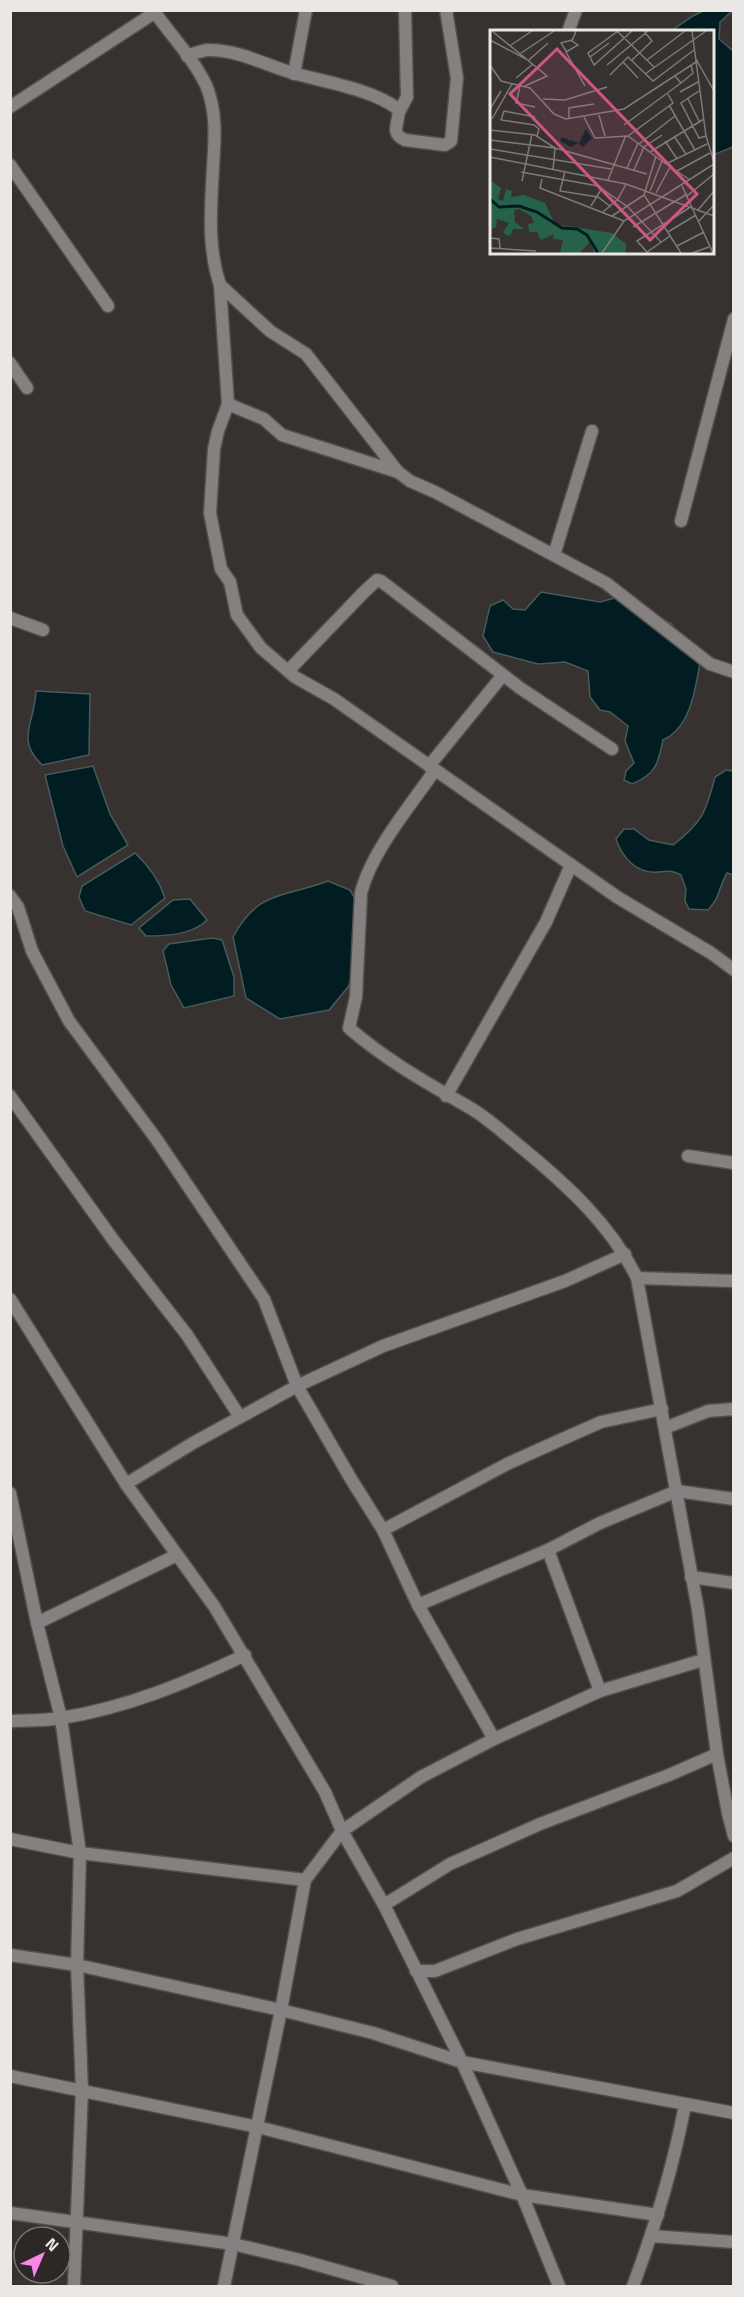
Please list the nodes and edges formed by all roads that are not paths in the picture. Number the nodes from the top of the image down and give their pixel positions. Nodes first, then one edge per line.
1 (306, 10) edge
2 (405, 10) edge
3 (446, 10) edge
4 (576, 10) edge
5 (153, 12) edge
6 (569, 30) edge
7 (186, 56) junction
8 (294, 74) junction
9 (10, 107) edge
10 (399, 112) junction
11 (10, 165) edge
12 (220, 285) junction
13 (108, 306) dead end
14 (734, 319) edge
15 (10, 363) edge
16 (27, 388) dead end
17 (228, 404) junction
18 (592, 431) dead end
19 (398, 472) junction
20 (681, 521) dead end
21 (554, 555) junction
22 (10, 618) edge
23 (43, 630) dead end
24 (288, 671) junction
25 (734, 672) edge
26 (503, 675) junction
27 (612, 749) dead end
28 (432, 768) junction
29 (571, 865) junction
30 (10, 896) edge
31 (734, 970) edge
32 (10, 1096) edge
33 (446, 1096) junction
34 (687, 1156) dead end
35 (734, 1163) edge
36 (626, 1254) junction
37 (637, 1278) junction
38 (734, 1281) edge
39 (10, 1299) edge
40 (297, 1386) junction
41 (662, 1409) junction
42 (734, 1409) edge
43 (240, 1417) junction
44 (665, 1428) junction
45 (126, 1484) junction
46 (677, 1491) junction
47 (734, 1499) edge
48 (12, 1500) edge
49 (383, 1530) junction
50 (548, 1550) junction
51 (177, 1555) junction
52 (691, 1577) junction
53 (734, 1583) edge
54 (418, 1605) junction
55 (37, 1623) junction
56 (245, 1655) junction
57 (703, 1660) junction
58 (600, 1691) junction
59 (61, 1718) junction
60 (10, 1721) edge
61 (494, 1739) junction
62 (717, 1754) junction
63 (731, 1814) edge
64 (342, 1832) junction
65 (734, 1836) edge
66 (10, 1839) edge
67 (80, 1853) junction
68 (734, 1858) edge
69 (305, 1880) junction
70 (384, 1905) junction
71 (10, 1955) edge
72 (77, 1965) junction
73 (416, 1971) junction
74 (281, 2010) junction
75 (462, 2062) junction
76 (10, 2076) edge
77 (82, 2090) junction
78 (685, 2105) junction
79 (734, 2113) edge
80 (258, 2127) junction
81 (522, 2195) junction
82 (10, 2214) edge
83 (658, 2215) junction
84 (76, 2223) junction
85 (651, 2236) junction
86 (734, 2242) edge
87 (233, 2244) junction
88 (74, 2286) edge
89 (224, 2286) edge
90 (392, 2286) edge
91 (559, 2286) edge
92 (633, 2286) edge

1 - 8 street
2 - 10 street
3 - 10 street
4 - 6 street
5 - 7 street
5 - 9 street
7 - 8 street
7 - 12 street
8 - 10 street
11 - 13 street
12 - 17 street
12 - 19 street
14 - 20 street
15 - 16 street
17 - 19 street
17 - 24 street
18 - 21 street
19 - 21 street
21 - 25 street
22 - 23 street
24 - 26 street
24 - 28 street
26 - 27 street
26 - 28 street
28 - 29 street
28 - 33 street
29 - 31 street
29 - 33 street
30 - 40 street
32 - 43 street
33 - 36 street
34 - 35 street
36 - 37 street
36 - 40 street
37 - 38 street
37 - 41 street
39 - 45 street
40 - 43 street
40 - 49 street
41 - 44 street
41 - 49 street
42 - 44 street
43 - 45 street
44 - 46 street
45 - 51 street
46 - 47 street
46 - 50 street
46 - 52 street
48 - 55 street
49 - 54 street
50 - 54 street
50 - 58 street
51 - 55 street
51 - 56 street
52 - 53 street
52 - 57 street
54 - 61 street
55 - 59 street
56 - 59 street
56 - 64 street
57 - 58 street
57 - 62 street
58 - 61 street
59 - 60 street
59 - 67 street
61 - 64 street
62 - 63 street
62 - 70 street
63 - 65 street
64 - 69 street
64 - 70 street
66 - 67 street
67 - 69 street
67 - 72 street
68 - 73 street
69 - 74 street
70 - 73 street
71 - 72 street
72 - 74 street
72 - 77 street
73 - 75 street
74 - 75 street
74 - 80 street
75 - 78 street
75 - 81 street
76 - 77 street
77 - 80 street
77 - 84 street
78 - 79 street
78 - 83 street
80 - 81 street
80 - 87 street
81 - 83 street
81 - 91 street
82 - 84 street
83 - 85 street
84 - 87 street
84 - 88 street
85 - 86 street
85 - 92 street
87 - 89 street
87 - 90 street

